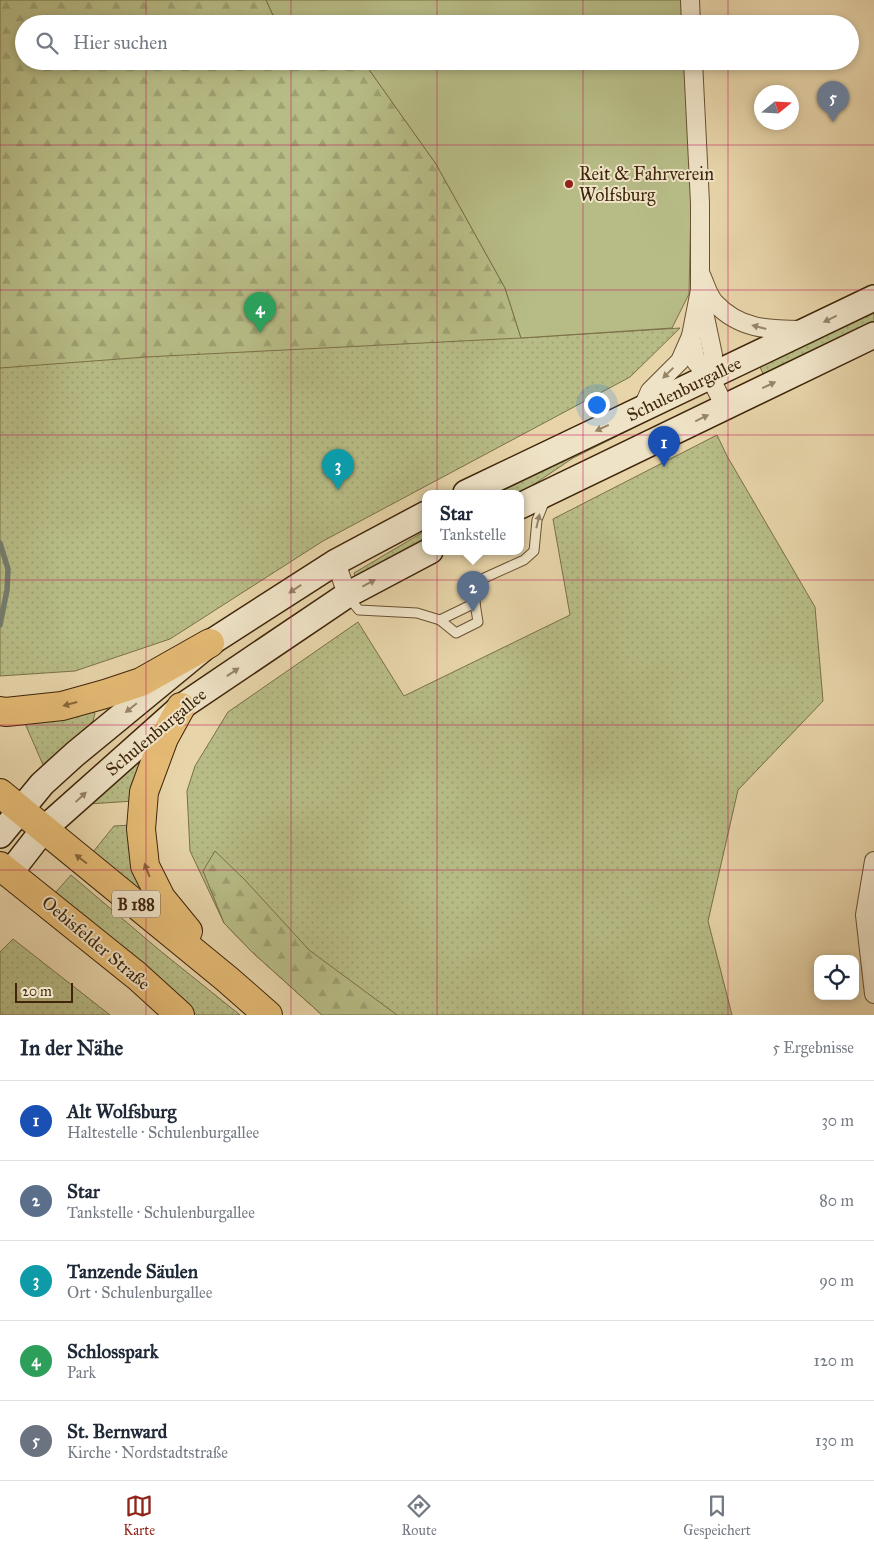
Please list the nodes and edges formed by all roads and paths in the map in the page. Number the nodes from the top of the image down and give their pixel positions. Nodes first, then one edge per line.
1 (690, 0) edge
2 (691, 15) edge
3 (693, 70) edge
4 (699, 272) junction
5 (700, 290) junction
6 (874, 298) edge
7 (807, 330) junction
8 (874, 335) edge
9 (691, 336) junction
10 (710, 377) junction
11 (725, 407) junction
12 (642, 409) junction
13 (472, 490) edge
14 (548, 493) junction
15 (524, 504) edge
16 (422, 516) edge
17 (422, 555) edge
18 (336, 562) junction
19 (347, 595) junction
20 (475, 603) junction
21 (440, 620) junction
22 (210, 643) junction
23 (180, 707) junction
24 (0, 711) edge
25 (10, 801) edge
26 (44, 829) junction
27 (0, 835) edge
28 (874, 861) edge
29 (3, 875) edge
30 (227, 979) junction
31 (874, 994) edge
32 (180, 1015) edge
33 (268, 1015) edge

1 - 2 street
3 - 4 street
4 - 5 street
7 -> 4 street
5 - 9 street
5 - 10 street
6 -> 7 street, Schulenburgallee
7 - 10 street, Schulenburgallee
11 -> 8 street, Schulenburgallee
9 - 10 street
9 -> 12 street
10 - 11 street
10 - 12 street, Schulenburgallee
14 -> 11 street, Schulenburgallee
12 -> 13 street, Schulenburgallee
14 - 15 street, Schulenburgallee
20 -> 14 lane
16 - 18 street, Schulenburgallee
19 -> 17 street, Schulenburgallee
18 - 19 street
18 -> 22 street, Schulenburgallee
19 - 21 lane
23 -> 19 street, Schulenburgallee
20 - 21 lane
20 - 21 lane
22 -> 24 main road
22 -> 25 street, Schulenburgallee
26 -> 23 street, Schulenburgallee
30 -> 23 main road
25 - 26 main road, B 188
25 - 27 street, Schulenburgallee
26 - 29 street, Schulenburgallee
30 -> 26 main road, B 188
28 - 31 street
29 - 32 main road, Oebisfelder Straße
30 - 33 main road, B 188

